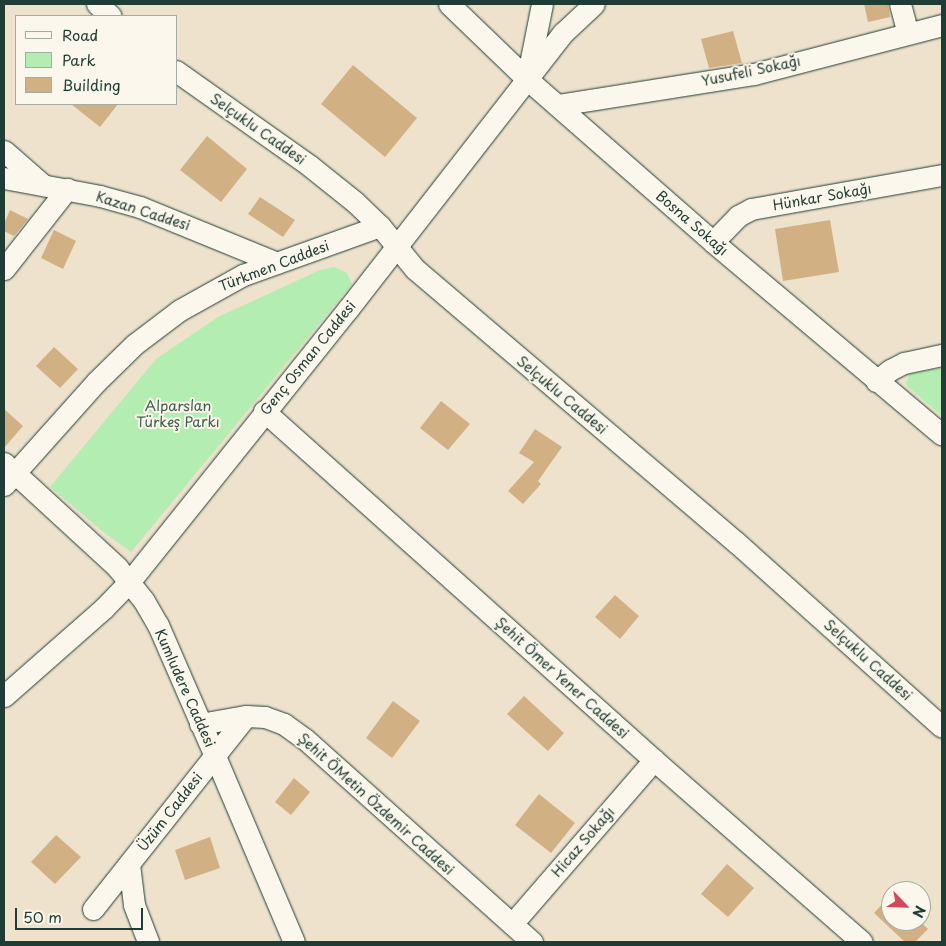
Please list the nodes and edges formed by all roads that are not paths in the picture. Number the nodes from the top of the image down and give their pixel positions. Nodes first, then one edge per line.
1 (97, 4) edge
2 (449, 4) edge
3 (542, 4) edge
4 (594, 4) edge
5 (900, 4) edge
6 (110, 15) edge
7 (942, 25) edge
8 (908, 33) junction
9 (178, 72) edge
10 (527, 79) junction
11 (558, 105) junction
12 (4, 151) edge
13 (942, 175) edge
14 (4, 178) edge
15 (44, 185) junction
16 (67, 189) junction
17 (380, 226) junction
18 (714, 242) junction
19 (396, 248) junction
20 (277, 263) junction
21 (4, 269) edge
22 (942, 355) edge
23 (876, 380) junction
24 (264, 411) junction
25 (942, 435) edge
26 (8, 474) edge
27 (130, 581) junction
28 (4, 696) edge
29 (246, 716) junction
30 (200, 724) junction
31 (942, 728) edge
32 (216, 756) junction
33 (654, 760) junction
34 (129, 864) junction
35 (94, 909) dead end
36 (512, 924) junction
37 (148, 942) edge
38 (294, 942) edge
39 (532, 942) edge
40 (862, 942) edge

1 - 6 street
2 - 10 street, Bosna Sokağı
3 - 10 street
4 - 10 street, Genç Osman Caddesi
5 - 8 street
7 - 8 street, Yusufeli Sokağı
8 - 11 street, Yusufeli Sokağı
9 - 17 street, Selçuklu Caddesi
10 - 11 street, Bosna Sokağı
10 - 19 street, Genç Osman Caddesi
11 - 18 street, Bosna Sokağı
12 - 15 street
13 - 18 street, Hünkar Sokağı
14 - 15 street, Kazan Caddesi
15 - 16 street, Kazan Caddesi
16 - 20 street, Kazan Caddesi
16 - 21 street
17 - 19 street, Selçuklu Caddesi
17 - 20 street, Türkmen Caddesi
18 - 23 street, Bosna Sokağı
19 - 24 street, Genç Osman Caddesi
19 - 31 street, Selçuklu Caddesi
20 - 26 street, Türkmen Caddesi
22 - 23 street
23 - 25 street, Bosna Sokağı
24 - 27 street, Genç Osman Caddesi
24 - 33 street, Şehit Ömer Yener Caddesi
26 - 27 street, Kumludere Caddesi
27 - 28 street, Genç Osman Caddesi
27 - 30 street, Kumludere Caddesi
29 - 30 street, Şehit ÖMetin Özdemir Caddesi
29 - 32 street, Üzüm Caddesi
29 - 36 street, Şehit ÖMetin Özdemir Caddesi
30 - 32 street, Kumludere Caddesi
32 - 34 street, Üzüm Caddesi
32 - 38 street, Kumludere Caddesi
33 - 36 street, Hicaz Sokağı
33 - 40 street, Şehit Ömer Yener Caddesi
34 - 35 street, Üzüm Caddesi
34 - 37 street
36 - 39 street, Şehit ÖMetin Özdemir Caddesi

